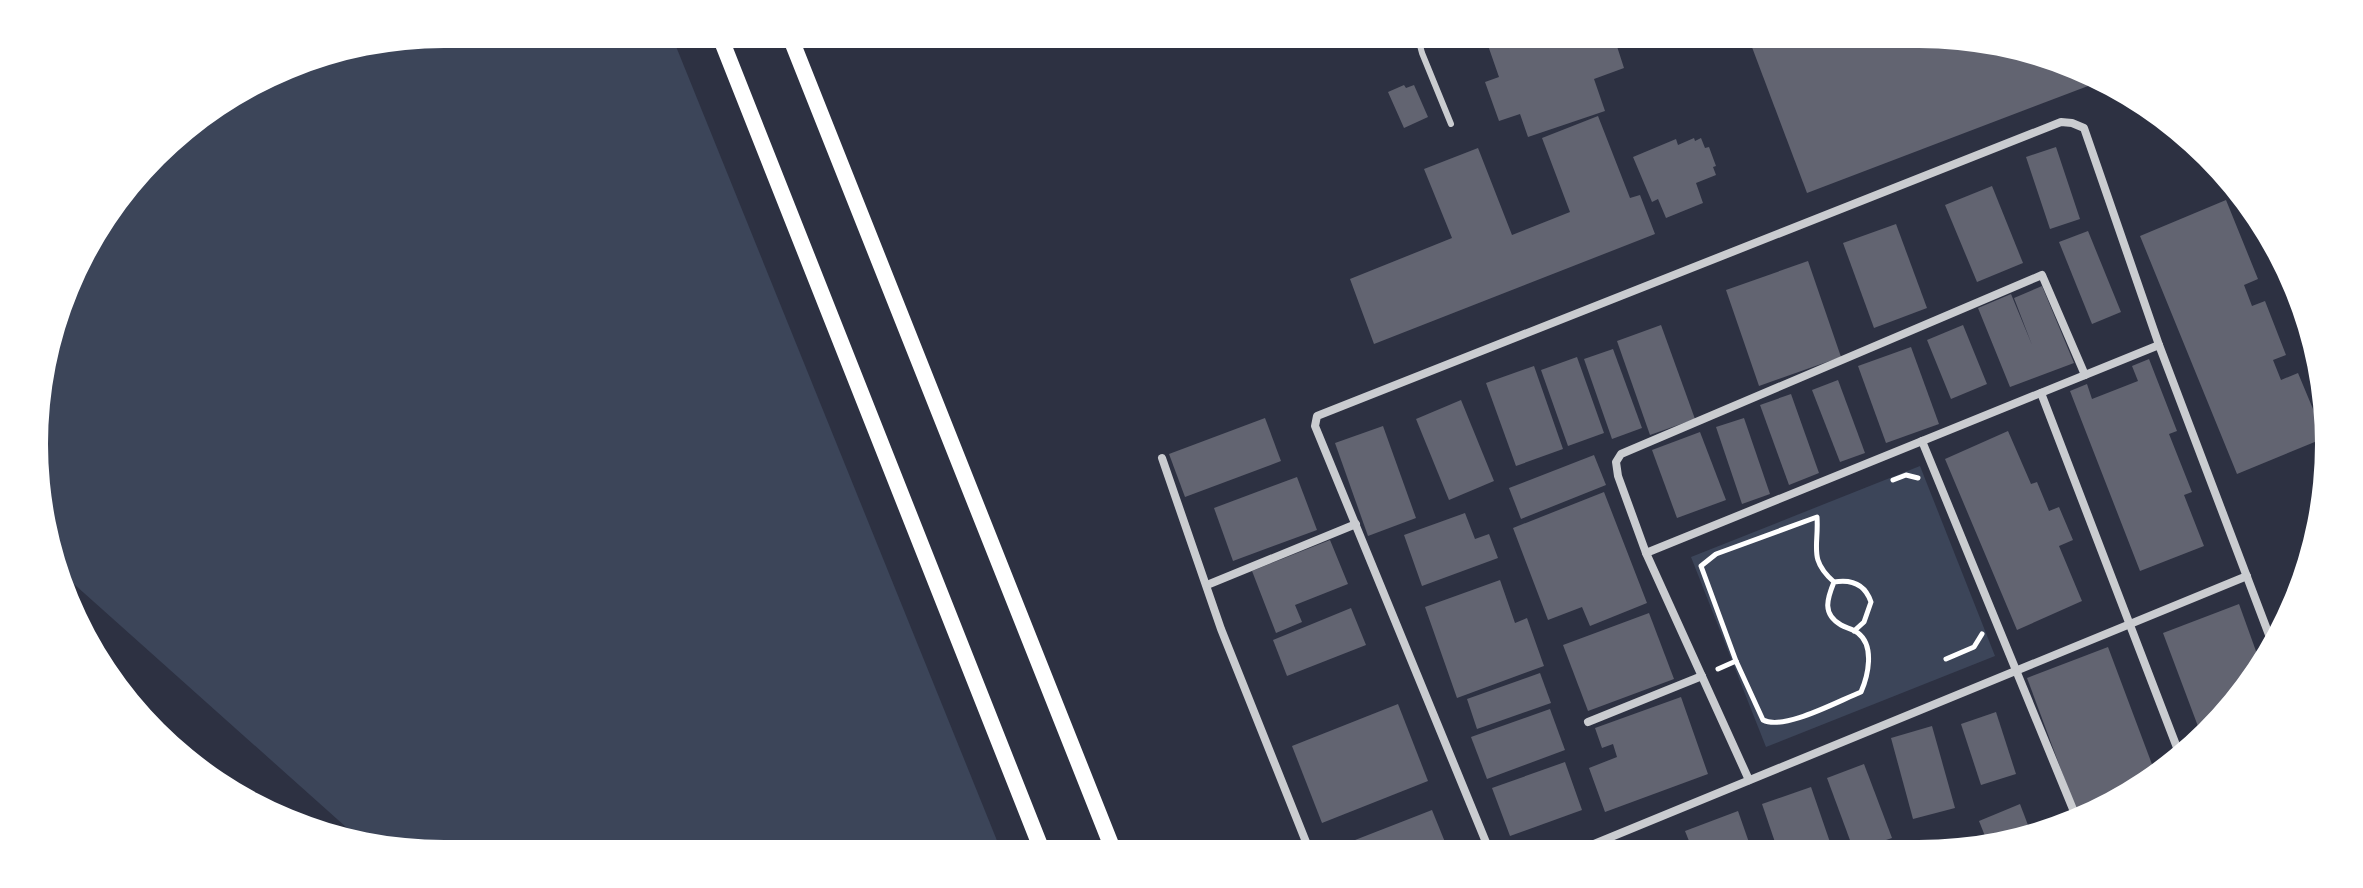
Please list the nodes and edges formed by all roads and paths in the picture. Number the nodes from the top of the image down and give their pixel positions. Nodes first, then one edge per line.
1 (725, 48) edge
2 (795, 48) edge
3 (1421, 48) edge
4 (1451, 124) dead end
5 (2159, 345) junction
6 (2085, 375) junction
7 (2041, 393) junction
8 (1922, 441) junction
9 (1162, 458) dead end
10 (1356, 524) junction
11 (1646, 553) junction
12 (2247, 576) junction
13 (1834, 582) junction
14 (1207, 585) junction
15 (2129, 624) junction
16 (1982, 626) dead end
17 (1854, 631) junction
18 (2268, 631) edge
19 (1946, 659) dead end
20 (2017, 671) junction
21 (1702, 676) junction
22 (1588, 722) dead end
23 (2176, 745) edge
24 (1749, 780) junction
25 (2073, 809) edge
26 (1038, 840) edge
27 (1109, 840) edge
28 (1305, 840) edge
29 (1485, 840) edge
30 (1604, 840) edge

1 - 26 main road
2 - 27 main road
3 - 4 lane
5 - 6 street
5 - 10 street
5 - 12 street
6 - 7 street
6 - 11 street
7 - 8 street
7 - 15 street
8 - 11 street
8 - 20 street
9 - 14 street
10 - 14 street
10 - 29 street
11 - 21 street
12 - 15 street
12 - 18 street
13 - 17 path
13 - 17 path
13 - 17 path
14 - 28 street
15 - 20 street
15 - 23 street
16 - 19 path
20 - 24 street
20 - 25 street
21 - 22 street
21 - 24 street
24 - 30 street

